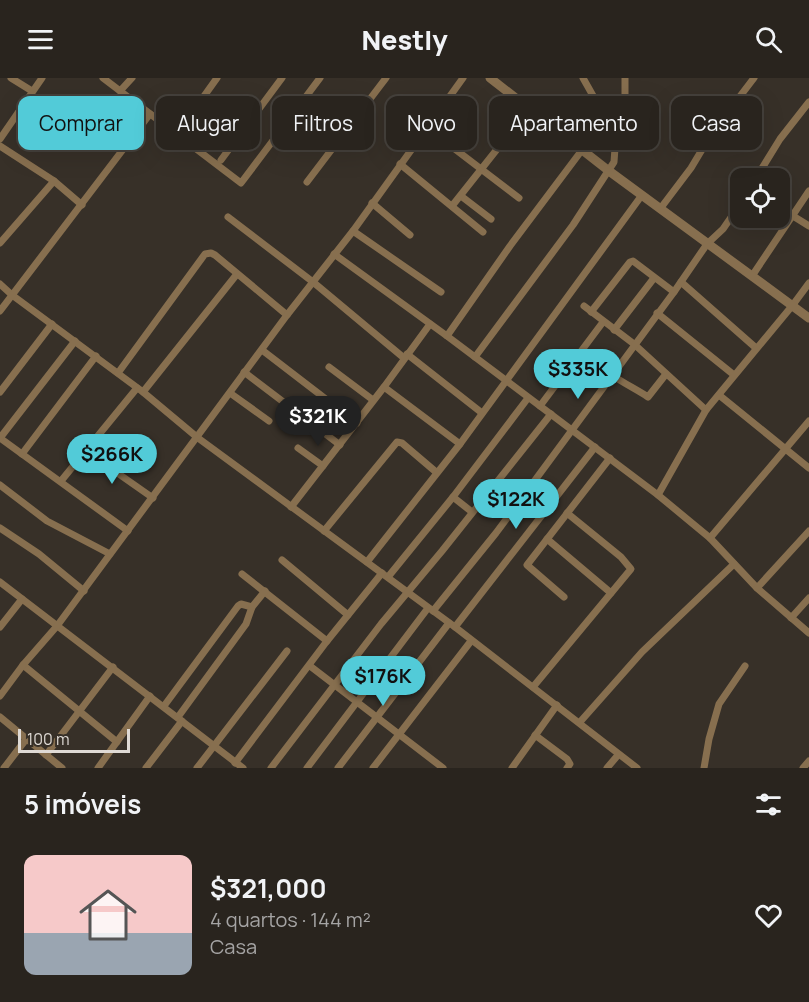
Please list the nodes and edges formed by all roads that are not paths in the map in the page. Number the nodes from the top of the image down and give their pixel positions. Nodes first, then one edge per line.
1 (11, 78) edge
2 (42, 78) edge
3 (103, 78) edge
4 (132, 78) edge
5 (216, 78) edge
6 (282, 78) edge
7 (320, 78) edge
8 (386, 78) edge
9 (463, 78) edge
10 (490, 78) edge
11 (583, 78) edge
12 (625, 78) edge
13 (754, 78) edge
14 (32, 91) junction
15 (120, 91) junction
16 (203, 96) edge
17 (449, 96) edge
18 (513, 96) edge
19 (593, 96) edge
20 (624, 96) edge
21 (809, 102) edge
22 (150, 114) junction
23 (156, 118) edge
24 (0, 139) edge
25 (0, 146) edge
26 (198, 150) edge
27 (410, 150) edge
28 (456, 150) edge
29 (496, 150) edge
30 (582, 150) joint
31 (615, 150) edge
32 (221, 160) dead end
33 (400, 164) junction
34 (762, 168) edge
35 (481, 169) junction
36 (609, 171) junction
37 (54, 182) junction
38 (307, 182) dead end
39 (809, 191) edge
40 (642, 195) junction
41 (461, 196) junction
42 (519, 198) dead end
43 (372, 203) junction
44 (82, 206) junction
45 (452, 206) junction
46 (660, 209) junction
47 (793, 216) junction
48 (228, 217) dead end
49 (730, 218) edge
50 (490, 219) dead end
51 (809, 226) edge
52 (353, 231) junction
53 (483, 232) dead end
54 (410, 235) dead end
55 (0, 243) edge
56 (707, 244) junction
57 (334, 254) junction
58 (237, 274) junction
59 (752, 276) junction
60 (654, 278) junction
61 (313, 282) junction
62 (681, 282) junction
63 (809, 283) edge
64 (0, 284) edge
65 (441, 292) dead end
66 (674, 292) junction
67 (12, 295) junction
68 (584, 306) dead end
69 (792, 306) junction
70 (0, 312) edge
71 (591, 312) junction
72 (657, 314) junction
73 (287, 315) junction
74 (809, 318) edge
75 (603, 322) junction
76 (52, 324) junction
77 (430, 324) junction
78 (614, 330) junction
79 (447, 336) junction
80 (75, 341) junction
81 (634, 344) junction
82 (756, 348) junction
83 (262, 350) junction
84 (96, 356) junction
85 (405, 356) junction
86 (475, 357) junction
87 (329, 367) dead end
88 (244, 372) junction
89 (118, 373) junction
90 (666, 374) junction
91 (612, 375) junction
92 (734, 375) junction
93 (507, 380) junction
94 (384, 387) junction
95 (140, 390) junction
96 (0, 392) edge
97 (230, 393) junction
98 (719, 395) junction
99 (528, 398) junction
100 (374, 400) junction
101 (540, 406) junction
102 (706, 410) junction
103 (482, 413) junction
104 (550, 414) junction
105 (269, 421) dead end
106 (809, 421) edge
107 (357, 423) junction
108 (571, 429) junction
109 (0, 438) edge
110 (198, 438) junction
111 (460, 444) junction
112 (340, 445) junction
113 (595, 447) junction
114 (785, 447) junction
115 (298, 448) dead end
116 (86, 452) junction
117 (22, 454) junction
118 (610, 458) junction
119 (323, 466) junction
120 (809, 468) edge
121 (436, 472) junction
122 (61, 481) junction
123 (0, 485) edge
124 (658, 495) junction
125 (453, 497) junction
126 (153, 498) junction
127 (291, 507) junction
128 (472, 512) junction
129 (567, 513) junction
130 (0, 528) edge
131 (128, 531) junction
132 (324, 531) junction
133 (808, 534) edge
134 (710, 538) junction
135 (547, 539) junction
136 (110, 555) junction
137 (282, 561) dead end
138 (367, 562) junction
139 (734, 564) junction
140 (242, 574) dead end
141 (385, 575) junction
142 (0, 582) edge
143 (757, 588) junction
144 (84, 591) junction
145 (265, 591) junction
146 (408, 593) junction
147 (611, 593) junction
148 (564, 597) dead end
149 (809, 598) edge
150 (22, 599) junction
151 (252, 607) junction
152 (430, 610) junction
153 (348, 615) junction
154 (791, 618) junction
155 (452, 625) junction
156 (57, 626) junction
157 (0, 627) edge
158 (809, 633) edge
159 (327, 641) junction
160 (471, 641) junction
161 (287, 651) dead end
162 (23, 665) junction
163 (310, 666) junction
164 (745, 666) dead end
165 (112, 667) junction
166 (335, 686) junction
167 (533, 687) junction
168 (0, 696) edge
169 (150, 696) junction
170 (355, 701) junction
171 (557, 705) junction
172 (164, 706) junction
173 (79, 710) junction
174 (0, 717) edge
175 (378, 718) junction
176 (180, 719) junction
177 (580, 722) junction
178 (398, 735) junction
179 (535, 735) junction
180 (27, 738) junction
181 (117, 742) junction
182 (215, 746) junction
183 (618, 754) junction
184 (46, 755) junction
185 (809, 761) edge
186 (236, 763) junction
187 (58, 767) edge
188 (4, 768) edge
189 (98, 768) edge
190 (146, 768) edge
191 (197, 768) edge
192 (243, 768) edge
193 (271, 768) edge
194 (307, 768) edge
195 (338, 768) edge
196 (373, 768) edge
197 (443, 768) edge
198 (512, 768) edge
199 (567, 768) edge
200 (607, 768) edge
201 (637, 768) edge
202 (704, 768) edge
203 (803, 768) edge

1 - 14 street
2 - 14 street
3 - 15 street
4 - 15 street
5 - 16 street
6 - 32 street
7 - 26 street
8 - 38 street
9 - 17 street
10 - 18 street
11 - 19 street
12 - 20 street
13 - 46 street
14 - 24 street
15 - 22 street
21 - 34 street
22 - 23 street
22 - 44 street
25 - 37 street
27 - 33 street
28 - 35 street
29 - 35 street
30 - 36 street
30 - 79 street
31 - 36 street
33 - 43 street
33 - 45 street
35 - 41 street
35 - 42 street
36 - 40 street
36 - 86 street
37 - 44 street
37 - 55 street
39 - 47 street
40 - 46 street
40 - 93 street
41 - 45 street
41 - 50 street
43 - 52 street
43 - 54 street
44 - 67 street
45 - 53 street
46 - 56 street
47 - 51 street
47 - 59 street
48 - 61 street
49 - 56 street
52 - 57 street
52 - 65 street
56 - 59 street
56 - 62 street
57 - 61 street
57 - 77 street
58 - 73 street
58 - 89 street
58 - 95 street
59 - 69 street
60 - 66 street
60 - 71 street
60 - 78 street
61 - 73 street
61 - 85 street
62 - 66 street
62 - 82 street
63 - 69 street
64 - 67 street
66 - 72 street
67 - 70 street
67 - 76 street
68 - 71 street
69 - 74 street
69 - 82 street
71 - 75 street
72 - 81 street
72 - 92 street
73 - 83 street
75 - 78 street
75 - 101 street
76 - 80 street
76 - 96 street
77 - 79 street
77 - 85 street
78 - 81 street
79 - 86 street
80 - 84 street
80 - 109 street
81 - 90 street
81 - 91 street
82 - 92 street
83 - 88 street
83 - 107 street
84 - 89 street
84 - 117 street
85 - 94 street
85 - 103 street
86 - 93 street
87 - 100 street
88 - 97 street
88 - 112 street
89 - 95 street
90 - 91 street
90 - 102 street
91 - 108 street
92 - 98 street
93 - 99 street
93 - 103 street
94 - 100 street
94 - 111 street
95 - 110 street
95 - 116 street
97 - 105 street
97 - 110 street
98 - 102 street
98 - 114 street
99 - 101 street
99 - 125 street
100 - 107 street
101 - 104 street
102 - 124 street
103 - 111 street
104 - 108 street
104 - 128 street
106 - 114 street
107 - 112 street
108 - 113 street
108 - 152 street
109 - 117 street
110 - 126 street
110 - 127 street
111 - 121 street
112 - 119 street
113 - 118 street
113 - 155 street
114 - 120 street
114 - 134 street
115 - 119 street
116 - 122 street
116 - 126 street
117 - 122 street
118 - 124 street
118 - 129 street
119 - 127 street
121 - 132 street
121 - 138 street
122 - 131 street
123 - 136 street
124 - 134 street
125 - 128 street
125 - 141 street
126 - 131 street
127 - 132 street
128 - 146 street
129 - 135 street
129 - 147 street
130 - 144 street
131 - 136 street
132 - 138 street
133 - 143 street
134 - 139 street
135 - 147 street
135 - 148 street
136 - 144 street
137 - 153 street
138 - 141 street
139 - 143 street
139 - 177 street
140 - 145 street
141 - 146 street
141 - 153 street
142 - 150 street
143 - 154 street
144 - 156 street
145 - 151 street
145 - 159 street
146 - 152 street
146 - 166 street
147 - 167 street
149 - 154 street
150 - 156 street
150 - 157 street
151 - 172 street
151 - 176 street
152 - 155 street
152 - 170 street
153 - 159 street
154 - 158 street
155 - 160 street
155 - 175 street
156 - 162 street
156 - 165 street
159 - 163 street
160 - 167 street
160 - 178 street
161 - 182 street
162 - 168 street
162 - 173 street
163 - 166 street
163 - 186 street
164 - 202 street
165 - 169 street
165 - 173 street
166 - 170 street
166 - 193 street
167 - 171 street
169 - 172 street
169 - 181 street
170 - 175 street
170 - 194 street
171 - 177 street
171 - 179 street
172 - 176 street
173 - 181 street
173 - 184 street
174 - 180 street
175 - 178 street
175 - 195 street
176 - 182 street
176 - 190 street
177 - 183 street
178 - 196 street
178 - 197 street
179 - 198 street
179 - 199 street
180 - 184 street
180 - 188 street
181 - 189 street
182 - 186 street
182 - 191 street
183 - 200 street
183 - 201 street
184 - 187 street
185 - 203 street
186 - 192 street

